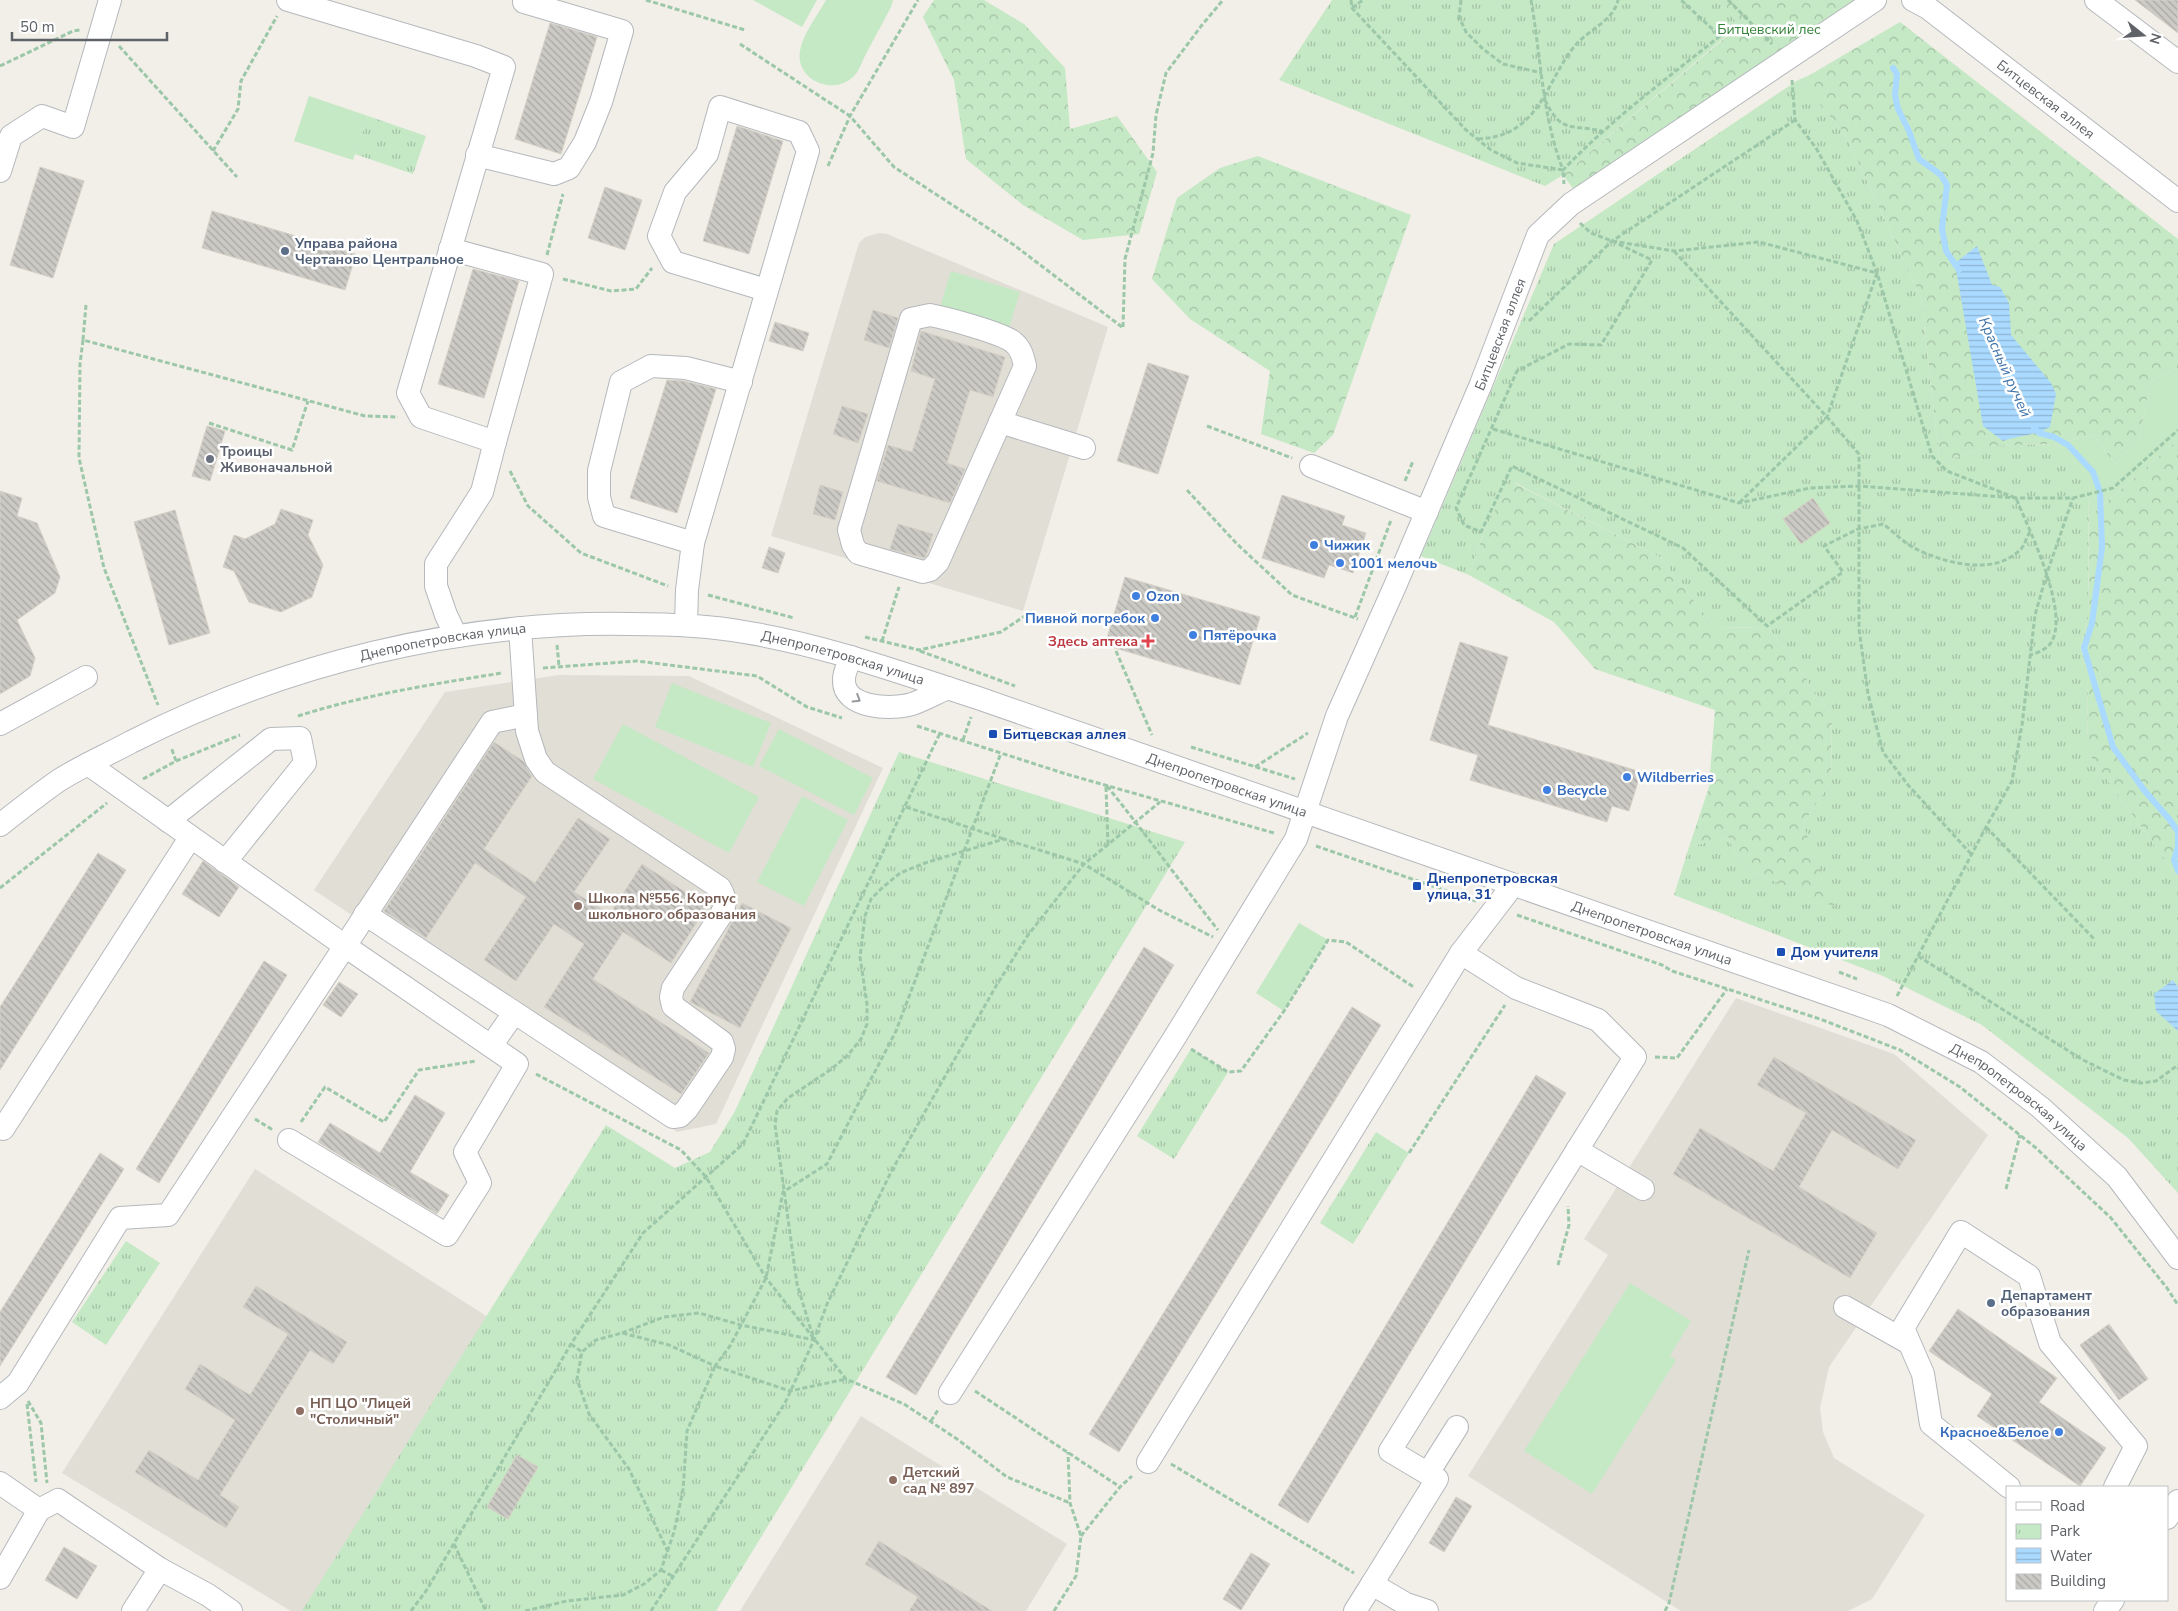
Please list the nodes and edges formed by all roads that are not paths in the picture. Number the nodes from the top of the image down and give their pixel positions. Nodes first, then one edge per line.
1 (110, 0) edge
2 (1875, 0) edge
3 (1913, 0) edge
4 (2096, 0) edge
5 (524, 2) dead end
6 (285, 4) edge
7 (2178, 62) edge
8 (477, 155) junction
9 (0, 171) edge
10 (2178, 201) edge
11 (450, 250) junction
12 (766, 290) junction
13 (741, 382) junction
14 (1000, 422) junction
15 (495, 442) junction
16 (1084, 448) dead end
17 (1311, 466) road end
18 (1427, 512) junction
19 (693, 543) junction
20 (686, 624) junction
21 (520, 628) junction
22 (456, 636) junction
23 (851, 657) junction
24 (86, 677) dead end
25 (948, 688) junction
26 (526, 715) junction
27 (0, 724) edge
28 (88, 764) junction
29 (1304, 813) junction
30 (168, 821) junction
31 (0, 825) edge
32 (190, 838) junction
33 (225, 862) junction
34 (1513, 885) junction
35 (365, 914) junction
36 (344, 946) junction
37 (1461, 953) junction
38 (514, 1013) junction
39 (505, 1055) junction
40 (0, 1128) edge
41 (289, 1140) road end
42 (1572, 1159) junction
43 (1643, 1189) dead end
44 (2178, 1258) edge
45 (1845, 1307) dead end
46 (1909, 1343) junction
47 (954, 1386) road end
48 (0, 1398) edge
49 (1457, 1427) dead end
50 (1150, 1458) road end
51 (1428, 1473) junction
52 (0, 1484) edge
53 (2008, 1486) edge
54 (2116, 1486) edge
55 (2178, 1501) edge
56 (44, 1507) junction
57 (2168, 1516) edge
58 (160, 1569) junction
59 (0, 1578) edge
60 (1372, 1584) junction
61 (133, 1611) edge
62 (231, 1611) edge
63 (1355, 1611) edge
64 (1427, 1611) edge

1 - 9 street
2 - 18 street, Битцевская аллея
3 - 10 street, Битцевская аллея
4 - 7 street
5 - 8 street
6 - 8 street
8 - 11 street
11 - 15 street
11 - 15 street
12 - 12 street
12 - 13 street
13 - 19 street
13 - 19 street
14 - 14 street
14 - 16 street
15 - 22 street
17 - 18 street
18 - 29 street, Битцевская аллея
19 - 20 street
20 - 21 street, Днепропетровская улица
20 - 23 street, Днепропетровская улица
21 - 22 street, Днепропетровская улица
21 - 26 street
22 - 28 street, Днепропетровская улица
23 - 25 street, Днепропетровская улица
23 -> 25 street
24 - 27 street
25 - 29 street, Днепропетровская улица
26 - 35 street
26 - 38 street
28 - 30 street
28 - 31 street, Днепропетровская улица
29 - 34 street, Днепропетровская улица
29 - 47 street, Битцевская аллея
30 - 32 street
30 - 33 street
32 - 33 street
32 - 40 street
33 - 36 street
34 - 37 street
34 - 44 street, Днепропетровская улица
35 - 36 street
35 - 38 street
36 - 39 street
36 - 48 street
37 - 42 street
37 - 50 street
38 - 39 street
39 - 41 street
42 - 43 street
42 - 51 street
45 - 46 street
46 - 53 street
46 - 54 street
49 - 51 street
51 - 60 street
52 - 56 street
55 - 57 street
56 - 58 street
56 - 59 street
58 - 61 street
58 - 62 street
60 - 63 street
60 - 64 street

